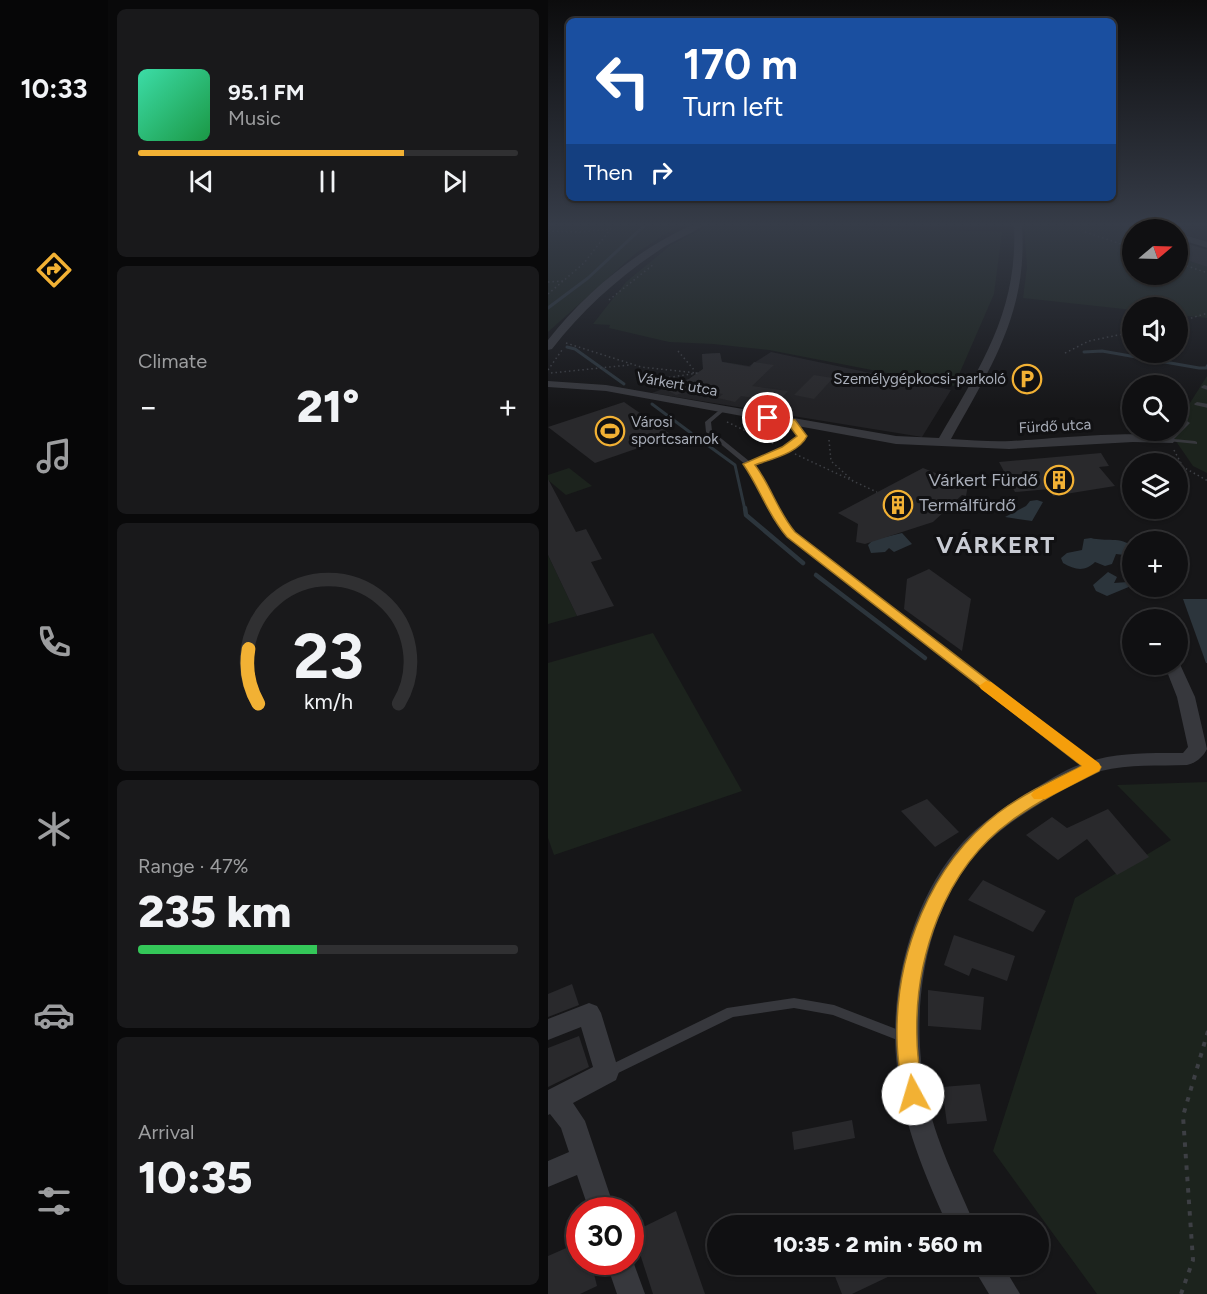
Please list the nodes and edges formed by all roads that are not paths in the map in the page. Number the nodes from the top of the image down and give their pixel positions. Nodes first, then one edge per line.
1 (608, 286) edge
2 (1014, 286) edge
3 (549, 345) edge
4 (548, 384) edge
5 (1197, 404) dead end
6 (1208, 406) edge
7 (723, 409) junction
8 (791, 422) junction
9 (1122, 439) edge
10 (1178, 441) edge
11 (1195, 443) dead end
12 (942, 444) junction
13 (748, 464) junction
14 (1177, 675) edge
15 (1093, 767) junction
16 (548, 1030) edge
17 (907, 1039) junction
18 (607, 1072) junction
19 (552, 1102) edge
20 (585, 1158) junction
21 (548, 1174) edge
22 (598, 1197) edge
23 (957, 1215) edge
24 (624, 1275) edge
25 (993, 1275) edge
26 (630, 1294) edge
27 (1006, 1294) edge

1 - 3 street
2 - 12 street
4 - 7 street, Várkert utca
5 - 6 lane
7 - 8 street, Várkert utca
7 - 13 lane
8 - 12 street, Várkert utca
8 - 13 lane
9 - 12 street, Fürdő utca
10 - 11 lane
13 - 15 lane
14 - 15 street
15 - 17 street
16 - 18 street
17 - 18 lane
17 - 23 street
18 - 19 street
19 - 20 street
20 - 21 street
20 - 22 street
24 - 26 street
25 - 27 street

